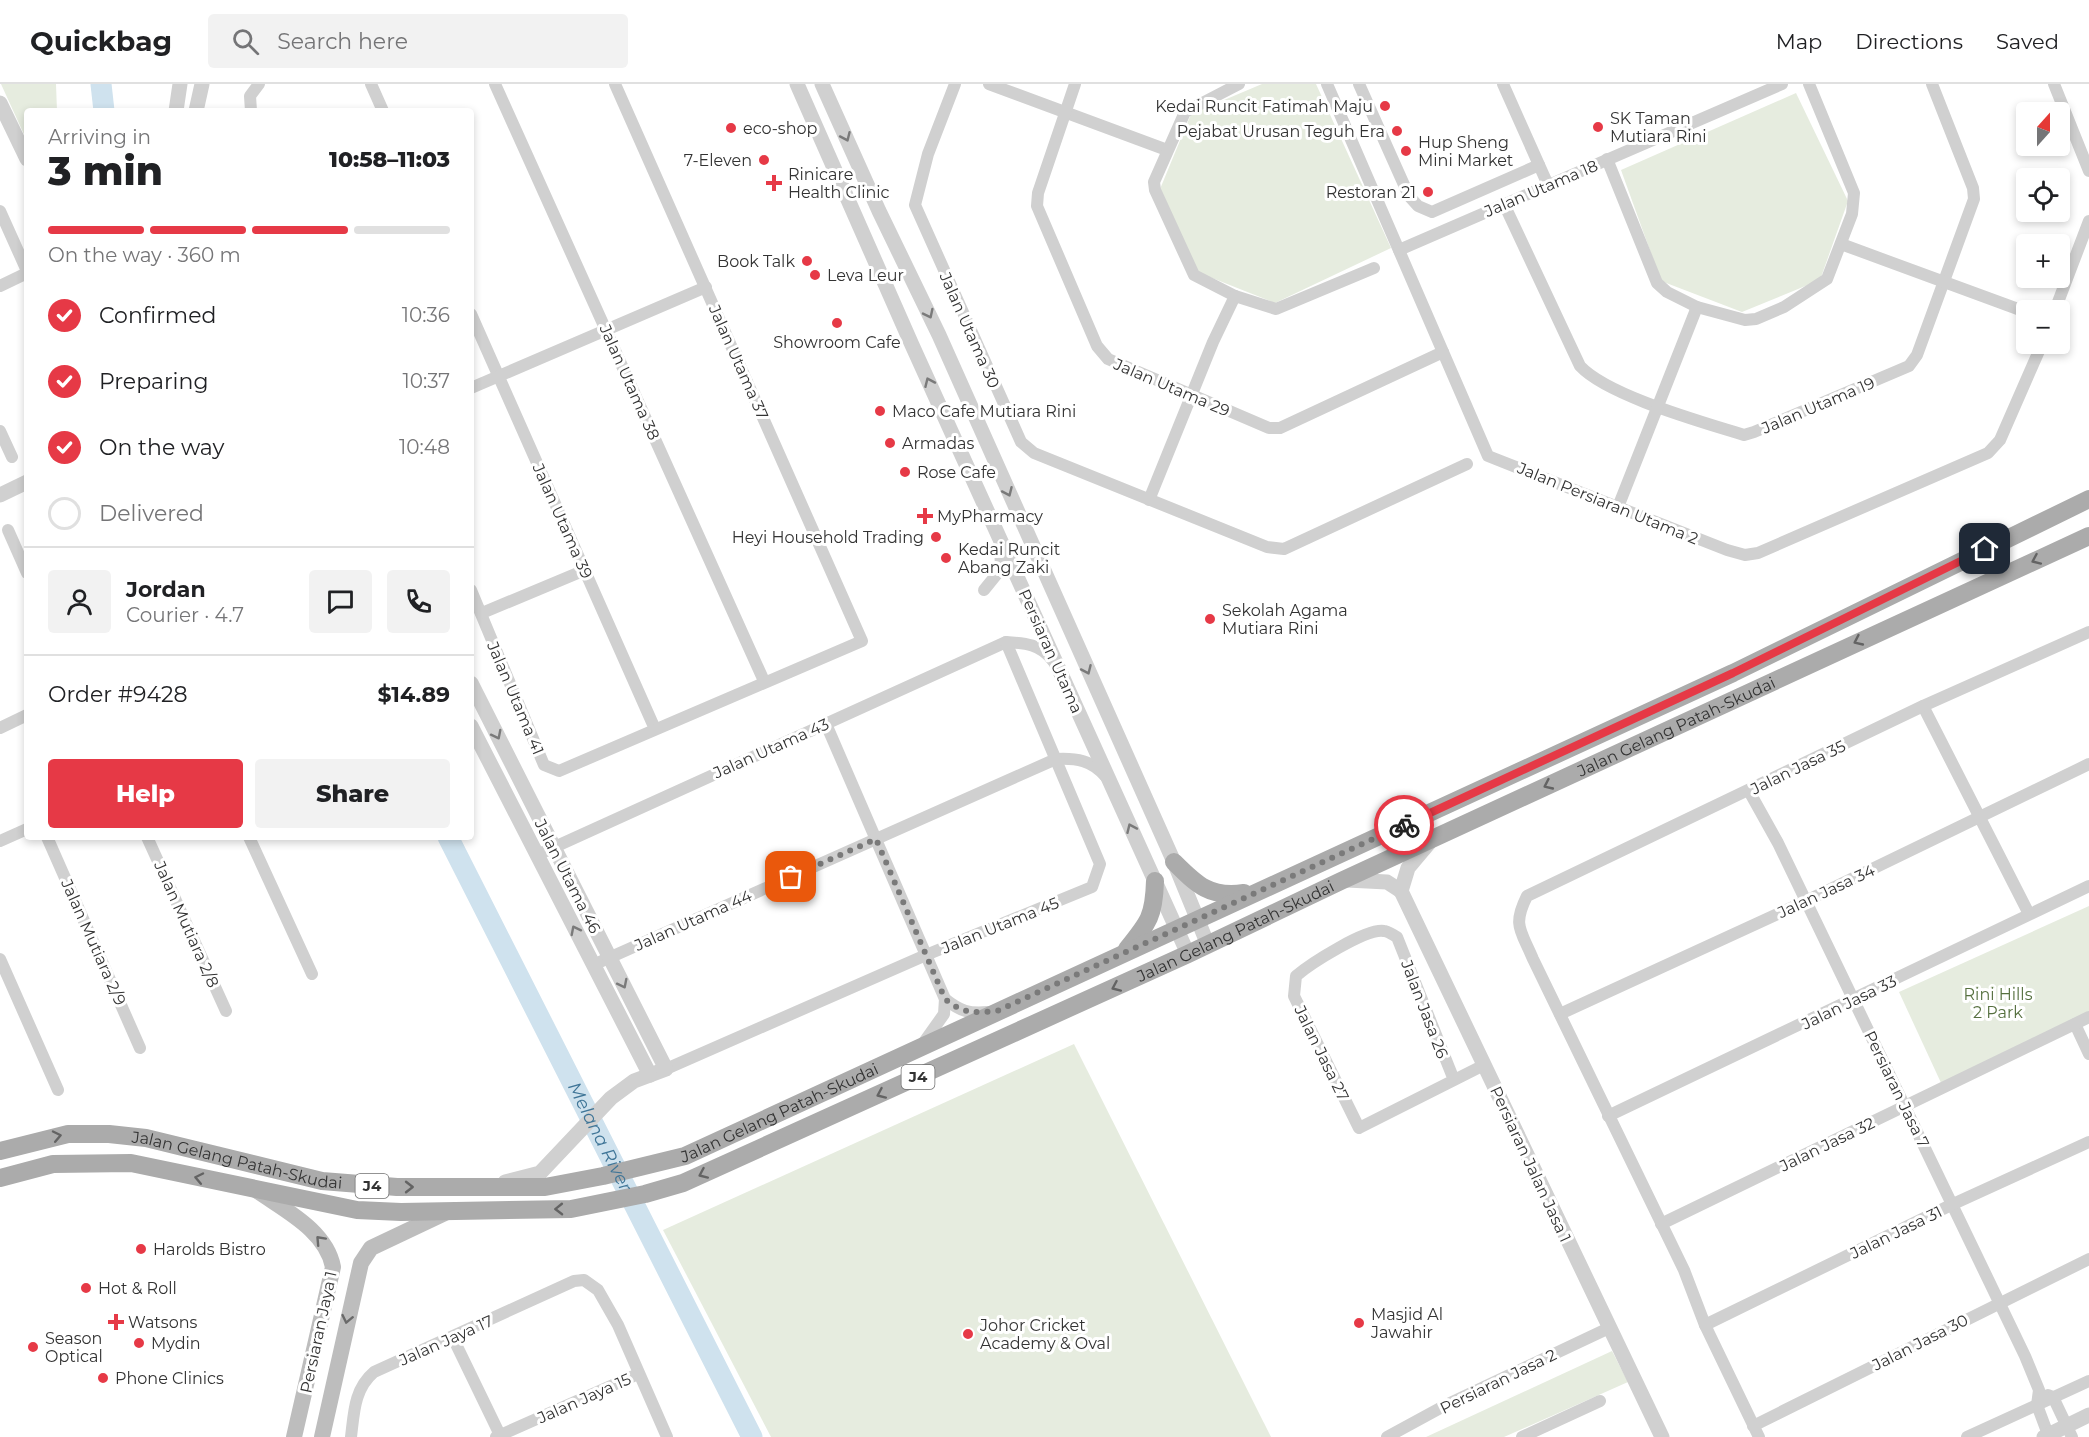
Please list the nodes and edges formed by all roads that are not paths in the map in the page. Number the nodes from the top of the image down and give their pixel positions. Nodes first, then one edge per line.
1 (180, 84) edge
2 (202, 84) edge
3 (259, 84) edge
4 (371, 84) edge
5 (495, 84) edge
6 (615, 84) edge
7 (797, 84) edge
8 (822, 84) edge
9 (956, 84) edge
10 (989, 84) edge
11 (1075, 84) edge
12 (1239, 84) edge
13 (1327, 84) edge
14 (1359, 84) edge
15 (1503, 84) edge
16 (1782, 84) edge
17 (1809, 84) edge
18 (1932, 84) edge
19 (2056, 85) edge
20 (176, 108) edge
21 (197, 108) edge
22 (251, 108) edge
23 (381, 108) edge
24 (1, 110) edge
25 (1064, 112) junction
26 (1167, 150) junction
27 (24, 153) edge
28 (1607, 159) junction
29 (1539, 165) junction
30 (2089, 171) edge
31 (1548, 185) junction
32 (1504, 204) junction
33 (0, 212) edge
34 (2089, 221) edge
35 (1841, 244) junction
36 (1399, 250) junction
37 (24, 265) edge
38 (1374, 268) dead end
39 (24, 274) edge
40 (1946, 281) junction
41 (0, 286) edge
42 (706, 287) junction
43 (1235, 296) junction
44 (2059, 300) edge
45 (1697, 308) junction
46 (2016, 308) edge
47 (474, 321) edge
48 (606, 330) junction
49 (1443, 352) junction
50 (2038, 354) edge
51 (498, 376) junction
52 (474, 387) edge
53 (1192, 396) junction
54 (1659, 407) junction
55 (0, 431) edge
56 (12, 457) dead end
57 (1467, 464) dead end
58 (24, 483) edge
59 (0, 495) edge
60 (2089, 499) edge
61 (1149, 500) junction
62 (1618, 507) junction
63 (2089, 507) edge
64 (2046, 519) junction
65 (8, 530) dead end
66 (2089, 531) edge
67 (2089, 536) edge
68 (999, 537) junction
69 (2063, 548) junction
70 (24, 566) edge
71 (585, 570) junction
72 (984, 591) dead end
73 (474, 596) edge
74 (482, 613) junction
75 (2089, 632) edge
76 (1006, 642) junction
77 (1058, 668) junction
78 (764, 681) junction
79 (474, 689) edge
80 (1923, 706) junction
81 (24, 716) edge
82 (826, 724) junction
83 (0, 728) edge
84 (655, 729) junction
85 (474, 732) edge
86 (1056, 759) junction
87 (2089, 764) edge
88 (1111, 784) junction
89 (1749, 791) junction
90 (1978, 818) junction
91 (24, 830) edge
92 (1436, 838) junction
93 (876, 839) junction
94 (48, 840) edge
95 (148, 840) edge
96 (250, 840) edge
97 (0, 841) edge
98 (554, 847) junction
99 (537, 855) junction
100 (1174, 862) junction
101 (1341, 880) junction
102 (1155, 881) junction
103 (2089, 886) edge
104 (1260, 890) junction
105 (1401, 891) junction
106 (1806, 901) junction
107 (2029, 914) junction
108 (1197, 919) junction
109 (1176, 928) junction
110 (1397, 937) joint
111 (1208, 945) junction
112 (1124, 953) junction
113 (1188, 954) junction
114 (926, 955) junction
115 (609, 957) junction
116 (0, 959) edge
117 (593, 964) junction
118 (312, 974) dead end
119 (945, 999) junction
120 (1854, 1001) junction
121 (226, 1011) dead end
122 (997, 1011) junction
123 (1560, 1014) junction
124 (2089, 1017) edge
125 (2075, 1024) junction
126 (921, 1046) junction
127 (140, 1048) dead end
128 (2089, 1054) edge
129 (1484, 1065) junction
130 (666, 1069) junction
131 (650, 1075) junction
132 (1454, 1080) junction
133 (58, 1090) dead end
134 (1905, 1106) junction
135 (1608, 1116) junction
136 (2089, 1142) edge
137 (0, 1151) edge
138 (0, 1178) edge
139 (479, 1187) junction
140 (256, 1190) junction
141 (1951, 1205) junction
142 (450, 1211) junction
143 (1662, 1224) junction
144 (2089, 1259) edge
145 (1999, 1302) junction
146 (1705, 1325) junction
147 (1609, 1328) junction
148 (453, 1338) junction
149 (638, 1374) junction
150 (2089, 1381) edge
151 (2040, 1390) junction
152 (2053, 1397) junction
153 (304, 1399) junction
154 (1600, 1401) dead end
155 (2037, 1405) junction
156 (329, 1409) junction
157 (2089, 1415) edge
158 (1756, 1432) edge
159 (2070, 1432) edge
160 (499, 1436) edge
161 (2047, 1436) edge
162 (294, 1437) edge
163 (322, 1437) edge
164 (351, 1437) edge
165 (667, 1437) edge
166 (1387, 1437) edge
167 (1522, 1437) edge
168 (1662, 1437) edge
169 (1967, 1437) edge

1 - 20 street
2 - 21 street
3 - 22 street
4 - 23 street
5 - 48 street, Jalan Utama 38
6 - 42 street, Jalan Utama 37
68 -> 7 street, Persiaran Utama
8 -> 100 street, Persiaran Utama
9 - 61 street, Jalan Utama 30
10 - 25 street
11 - 25 street, Jalan Utama 29
12 - 26 street
13 - 36 street, Jalan Persiaran Utama 2
14 - 29 street
15 - 29 street
16 - 28 street, Jalan Utama 18
17 - 35 street
18 - 40 street, Jalan Utama 19
19 - 30 street
24 - 27 street
25 - 26 street
25 - 53 street, Jalan Utama 29
26 - 43 street
28 - 31 street, Jalan Utama 18
28 - 45 street
29 - 31 street
31 - 32 street, Jalan Utama 18
32 - 36 street, Jalan Utama 18
32 - 54 street, Jalan Utama 19
33 - 37 street
34 - 44 street
35 - 40 street
35 - 45 street
36 - 49 street, Jalan Persiaran Utama 2
38 - 43 street
39 - 41 street
40 - 46 street
40 - 54 street, Jalan Utama 19
42 - 48 street
42 - 78 street, Jalan Utama 37
43 - 53 street
45 - 54 street
47 - 51 street, Jalan Utama 39
48 - 51 street
48 - 78 street, Jalan Utama 38
49 - 53 street, Jalan Utama 29
49 - 62 street, Jalan Persiaran Utama 2
50 - 62 street, Jalan Persiaran Utama 2
51 - 52 street
51 - 71 street, Jalan Utama 39
53 - 61 street
54 - 62 street
55 - 56 street
57 - 61 street, Jalan Utama 30
58 - 59 street
60 - 64 main road, Jalan Gelang Patah-Skudai / J4
63 - 64 main road
64 - 104 main road, Jalan Gelang Patah-Skudai / J4
65 - 70 street
66 - 69 main road
67 - 69 main road, Jalan Gelang Patah-Skudai / J4
68 - 72 street
68 - 77 street, Persiaran Utama
69 -> 92 main road, Jalan Gelang Patah-Skudai / J4
71 - 74 street
71 - 84 street, Jalan Utama 39
73 - 74 street, Jalan Utama 41
74 - 84 street, Jalan Utama 41
75 - 80 street, Jalan Jasa 35
76 - 77 street
76 - 82 street, Jalan Utama 43
76 - 86 street, Jalan Utama 45
77 - 88 street, Persiaran Utama
78 - 84 street
79 -> 98 street, Jalan Utama 46
80 - 89 street, Jalan Jasa 35
80 - 90 street
81 - 83 street
82 - 93 street
82 - 98 street, Jalan Utama 43
85 - 99 street, Jalan Utama 46
86 - 88 street
86 - 93 street, Jalan Utama 44
86 - 114 street, Jalan Utama 45
87 - 90 street, Jalan Jasa 34
102 -> 88 street, Persiaran Utama
89 - 106 street, Persiaran Jasa 7
89 - 123 street, Jalan Jasa 35
90 - 106 street, Jalan Jasa 34
90 - 107 street
91 - 97 street
92 - 101 main road, Jalan Gelang Patah-Skudai / J4
92 - 105 street
93 - 114 street
93 - 115 street, Jalan Utama 44
94 - 127 street, Jalan Mutiara 2/9
95 - 121 street, Jalan Mutiara 2/8
96 - 118 street
98 - 99 street, Jalan Utama 43
98 - 115 street, Jalan Utama 46
117 -> 99 street, Jalan Utama 46
100 - 104 main road
100 - 108 street, Persiaran Utama
101 - 105 street
101 - 111 main road, Jalan Gelang Patah-Skudai / J4
102 - 109 street, Persiaran Utama
102 - 112 main road
103 - 107 street, Jalan Jasa 33
104 - 108 main road, Jalan Gelang Patah-Skudai / J4
105 - 129 street, Persiaran Jalan Jasa 1
106 - 120 street, Persiaran Jasa 7
106 - 123 street, Jalan Jasa 34
107 - 120 street, Jalan Jasa 33
108 - 109 main road, Jalan Gelang Patah-Skudai / J4
108 - 111 street, Persiaran Utama
109 - 112 main road, Jalan Gelang Patah-Skudai / J4
109 - 113 street, Persiaran Utama
110 - 132 street, Jalan Jasa 26
110 - 132 street, Jalan Jasa 27
111 - 113 main road, Jalan Gelang Patah-Skudai / J4
112 - 122 main road, Jalan Gelang Patah-Skudai / J4
113 -> 142 main road, Jalan Gelang Patah-Skudai / J4
114 - 119 street
114 - 130 street, Jalan Utama 45
115 - 117 street, Jalan Utama 44
115 -> 130 street, Jalan Utama 46
116 - 133 street
117 - 131 street, Jalan Utama 46
119 - 122 street
119 - 126 street
120 - 134 street, Persiaran Jasa 7
120 - 135 street, Jalan Jasa 33
122 - 126 main road, Jalan Gelang Patah-Skudai / J4
123 - 135 street
124 - 125 street, Jalan Jasa 32
125 - 128 street
125 - 134 street, Jalan Jasa 32
126 - 139 main road, Jalan Gelang Patah-Skudai / J4
129 - 132 street
129 - 147 street, Persiaran Jalan Jasa 1
130 - 131 street
131 - 139 street
134 - 141 street, Persiaran Jasa 7
134 - 143 street, Jalan Jasa 32
135 - 143 street
136 - 141 street, Jalan Jasa 31
137 -> 139 main road, Jalan Gelang Patah-Skudai / J4
140 -> 138 main road, Jalan Gelang Patah-Skudai / J4
140 - 142 main road, Jalan Gelang Patah-Skudai / J4
153 -> 140 main road, Persiaran Jaya 1
141 - 145 street, Persiaran Jasa 7
141 - 146 street, Jalan Jasa 31
142 -> 156 main road, Persiaran Jaya 1
143 - 146 street
144 - 145 street, Jalan Jasa 30
145 - 151 street, Persiaran Jasa 7
145 - 158 street, Jalan Jasa 30
146 - 158 street
147 - 166 street, Persiaran Jasa 2
147 - 168 street, Persiaran Jalan Jasa 1
148 - 149 street, Jalan Jaya 17
148 - 160 street
148 - 164 street, Jalan Jaya 17
149 - 160 street, Jalan Jaya 15
149 - 165 street
150 - 152 street
151 - 152 street
151 - 155 street
152 - 155 street
152 - 159 street
153 - 156 main road
153 - 162 main road, Persiaran Jaya 1
154 - 167 street
155 - 161 street
155 - 169 street
156 - 163 main road, Persiaran Jaya 1
157 - 159 street
159 - 161 street

